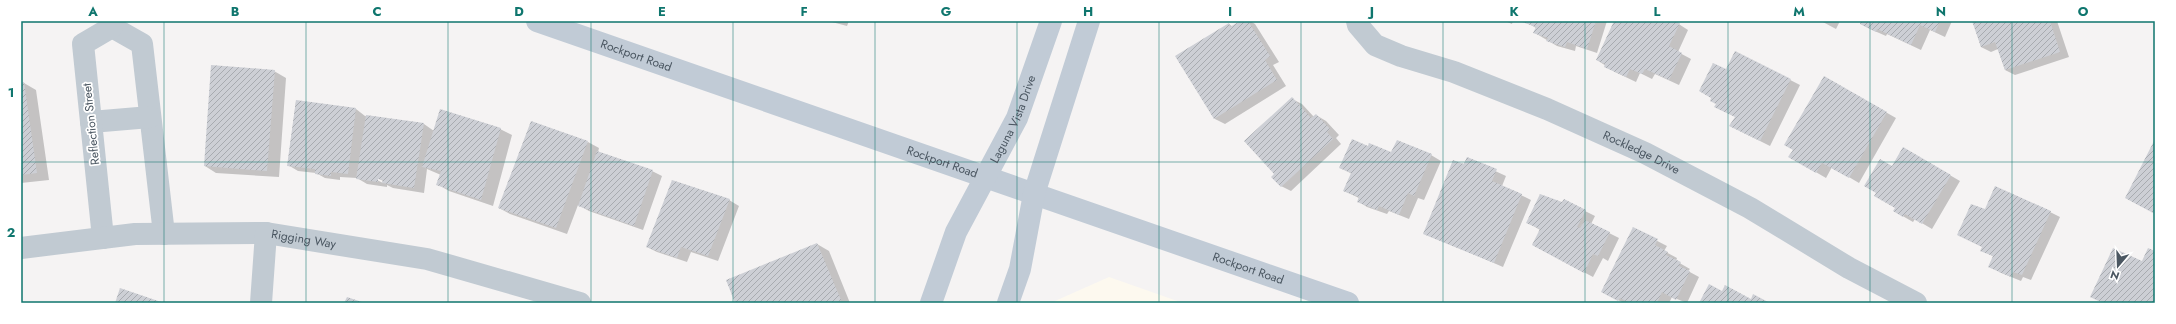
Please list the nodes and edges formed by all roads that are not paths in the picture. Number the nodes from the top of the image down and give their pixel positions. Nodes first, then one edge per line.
1 (537, 21) edge
2 (1051, 21) edge
3 (1089, 21) edge
4 (1358, 23) edge
5 (112, 24) edge
6 (570, 26) edge
7 (150, 117) junction
8 (90, 122) junction
9 (985, 176) junction
10 (1034, 194) junction
11 (266, 233) junction
12 (164, 234) junction
13 (103, 238) junction
14 (21, 248) edge
15 (261, 303) edge
16 (580, 303) edge
17 (931, 303) edge
18 (1008, 303) edge
19 (1348, 303) edge
20 (1916, 303) edge

1 - 6 street, Rockport Road
2 - 9 street, Laguna Vista Drive
3 - 10 street
4 - 20 street, Rockledge Drive
5 - 7 street, Reflection Street
5 - 8 street, Reflection Street
6 - 9 street, Rockport Road
7 - 8 street
7 - 12 street, Reflection Street
8 - 13 street, Reflection Street
9 - 10 street, Rockport Road
9 - 17 street, Laguna Vista Drive
10 - 18 street
10 - 19 street, Rockport Road
11 - 12 street, Rigging Way
11 - 15 street
11 - 16 street, Rigging Way
12 - 13 street, Rigging Way
13 - 14 street, Rigging Way

